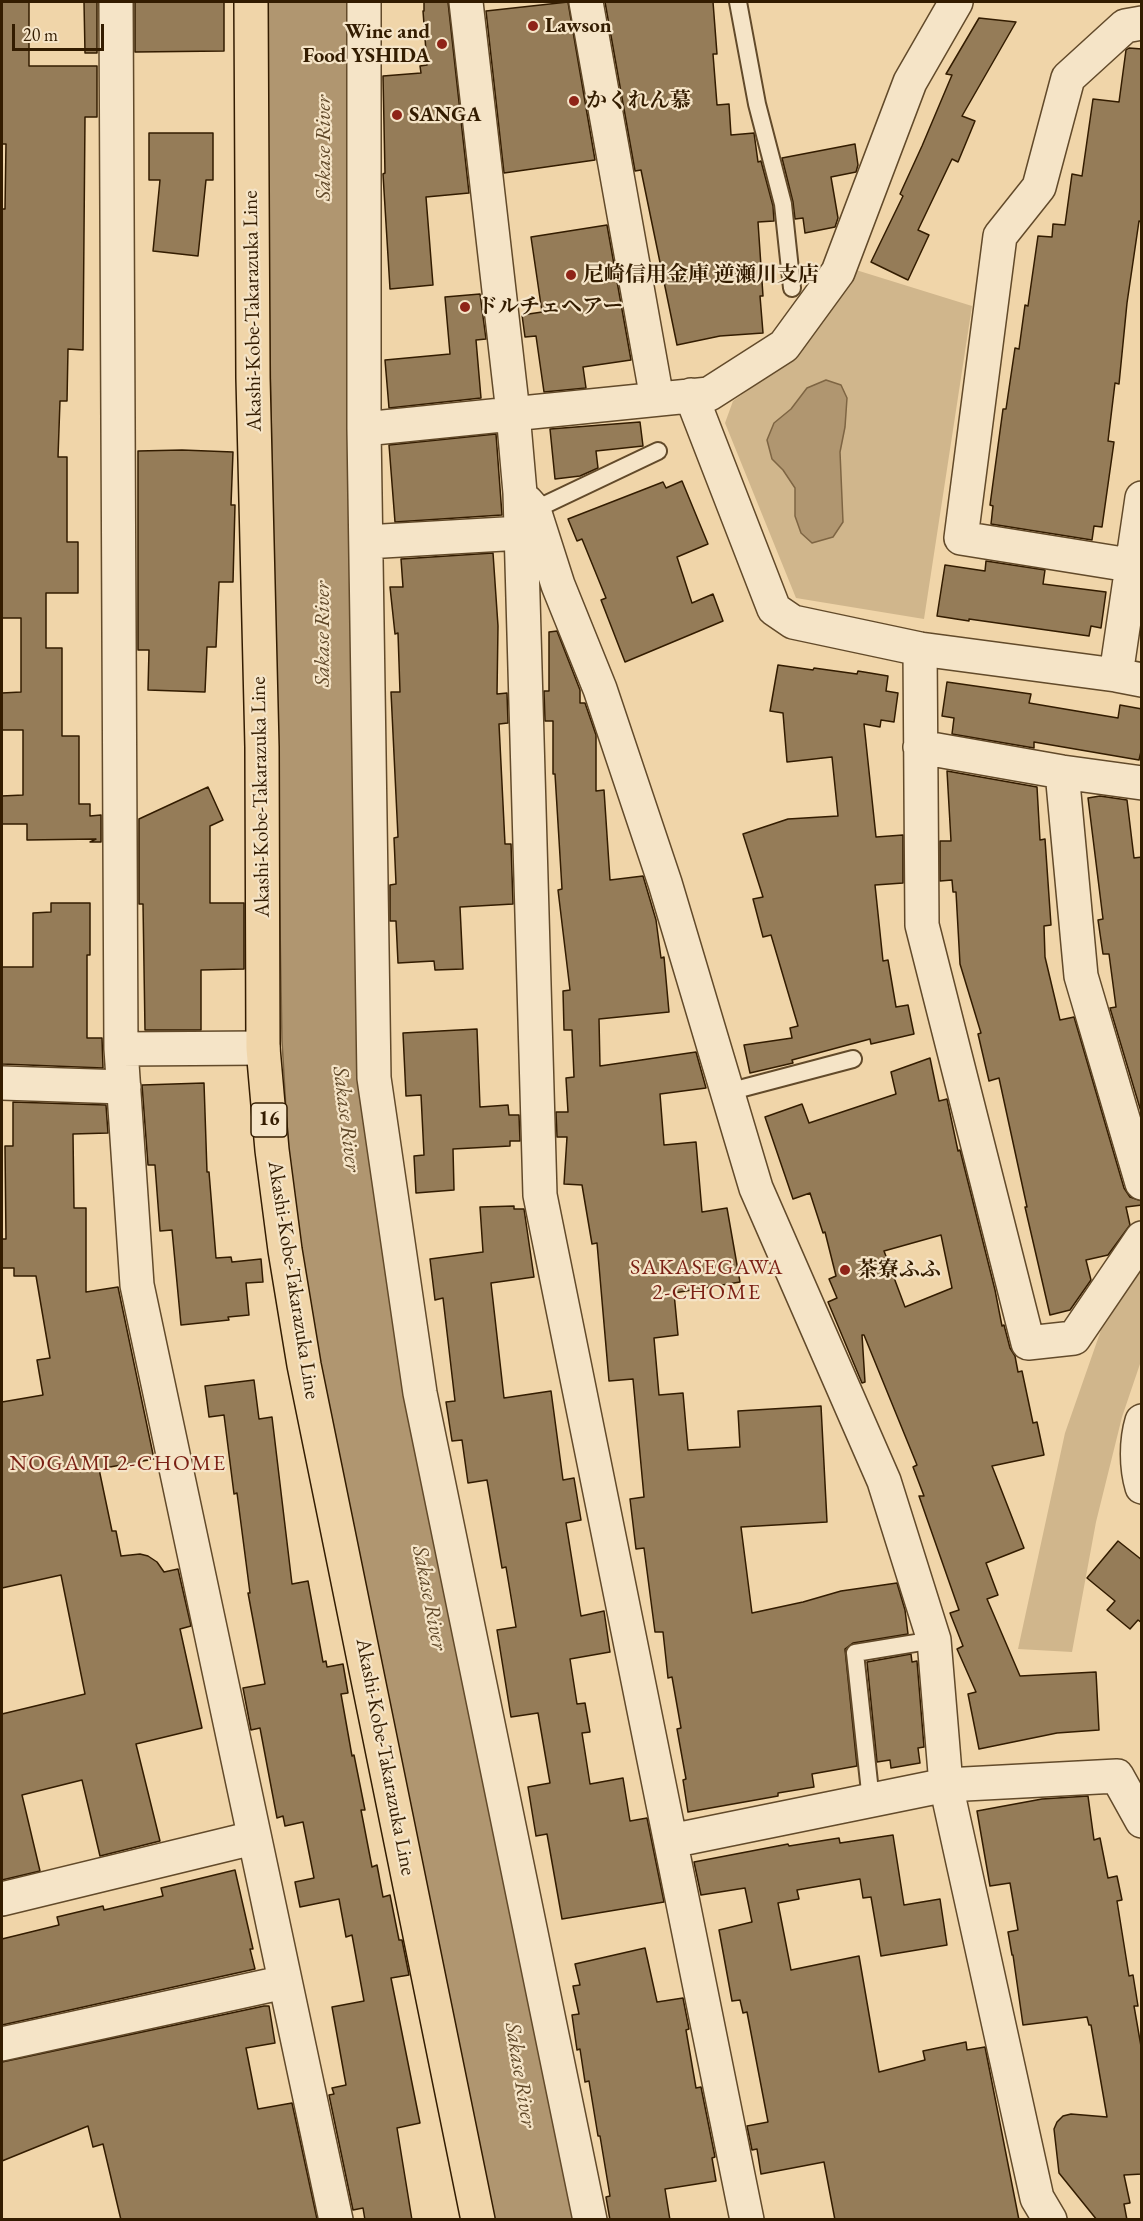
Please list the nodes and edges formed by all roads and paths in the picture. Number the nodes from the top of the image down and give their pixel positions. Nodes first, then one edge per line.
1 (116, 2) edge
2 (251, 2) edge
3 (364, 2) edge
4 (466, 2) edge
5 (586, 2) edge
6 (738, 2) edge
7 (956, 2) edge
8 (1142, 23) edge
9 (792, 288) dead end
10 (691, 395) junction
11 (657, 399) junction
12 (513, 413) junction
13 (364, 429) junction
14 (658, 452) dead end
15 (1142, 498) edge
16 (525, 512) junction
17 (366, 542) junction
18 (1136, 566) edge
19 (920, 649) junction
20 (1129, 677) edge
21 (920, 747) junction
22 (1062, 772) junction
23 (1142, 783) edge
24 (263, 1048) junction
25 (121, 1049) junction
26 (853, 1059) dead end
27 (2, 1083) edge
28 (124, 1087) junction
29 (728, 1092) junction
30 (1142, 1184) edge
31 (1142, 1238) edge
32 (1142, 1421) edge
33 (1142, 1486) edge
34 (934, 1640) junction
35 (946, 1785) junction
36 (871, 1800) junction
37 (1141, 1824) edge
38 (253, 1838) junction
39 (670, 1841) junction
40 (2, 1899) edge
41 (285, 1982) junction
42 (2, 2044) edge
43 (336, 2220) edge
44 (478, 2220) edge
45 (590, 2220) edge
46 (747, 2220) edge
47 (1050, 2220) edge

1 - 25 street
2 - 24 main road, Akashi-Kobe-Takarazuka Line / 16
3 - 13 street
4 - 12 street
5 - 11 street
6 - 9 lane
7 - 10 street
8 - 18 street
10 - 11 street
10 - 19 street
11 - 12 street
12 - 13 street
12 - 16 street
13 - 17 street
14 - 16 lane
15 - 18 street
16 - 17 street
16 - 29 street
16 - 39 street
17 - 45 street
18 - 20 street
19 - 20 street
19 - 21 street
21 - 22 street
21 - 31 street
22 - 23 street
22 - 30 street
24 - 25 street
24 - 44 main road, Akashi-Kobe-Takarazuka Line / 16
25 - 28 street
26 - 29 lane
27 - 28 street
28 - 38 street
29 - 34 street
32 - 33 street
34 - 35 street
34 - 36 lane
35 - 36 street
35 - 37 street
35 - 47 street
36 - 39 street
38 - 40 street
38 - 41 street
39 - 46 street
41 - 42 street
41 - 43 street

